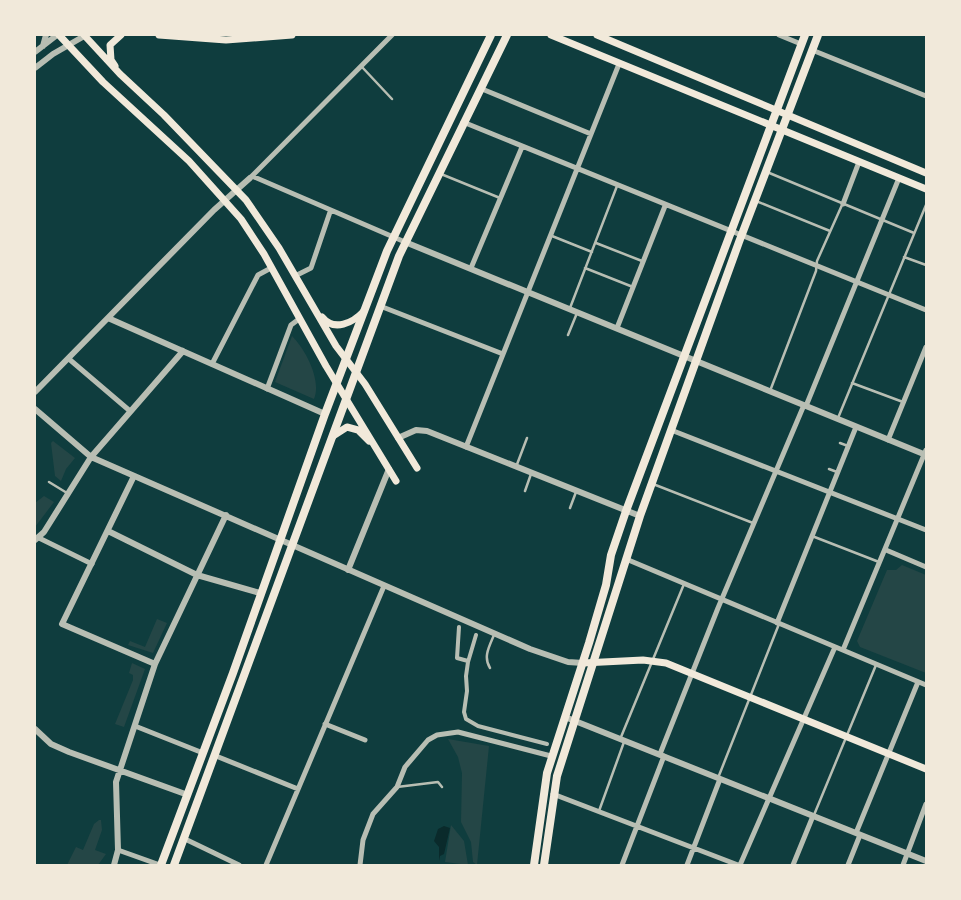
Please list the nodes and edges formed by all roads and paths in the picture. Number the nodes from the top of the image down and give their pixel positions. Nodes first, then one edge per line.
1 (46, 35) edge
2 (58, 35) edge
3 (85, 35) edge
4 (121, 35) edge
5 (159, 35) edge
6 (292, 35) edge
7 (392, 35) edge
8 (491, 35) edge
9 (507, 35) edge
10 (550, 35) edge
11 (596, 35) edge
12 (779, 35) edge
13 (805, 35) edge
14 (818, 35) edge
15 (69, 44) junction
16 (801, 44) junction
17 (42, 47) junction
18 (812, 50) junction
19 (35, 52) edge
20 (619, 64) junction
21 (361, 66) junction
22 (35, 68) edge
23 (120, 74) junction
24 (482, 89) junction
25 (926, 96) edge
26 (392, 99) dead end
27 (776, 111) junction
28 (787, 116) junction
29 (464, 122) junction
30 (770, 126) junction
31 (781, 130) junction
32 (591, 134) junction
33 (522, 147) junction
34 (859, 162) junction
35 (577, 170) junction
36 (766, 171) junction
37 (438, 172) junction
38 (926, 174) edge
39 (251, 177) junction
40 (899, 178) junction
41 (617, 186) junction
42 (926, 189) edge
43 (237, 190) junction
44 (500, 198) junction
45 (224, 200) junction
46 (755, 200) junction
47 (843, 204) junction
48 (926, 205) edge
49 (665, 206) junction
50 (330, 212) junction
51 (881, 220) junction
52 (732, 232) junction
53 (830, 232) junction
54 (914, 233) junction
55 (550, 235) junction
56 (742, 236) junction
57 (394, 238) junction
58 (405, 242) junction
59 (595, 243) junction
60 (592, 252) junction
61 (904, 257) junction
62 (643, 262) junction
63 (926, 265) edge
64 (817, 266) junction
65 (271, 268) junction
66 (471, 268) junction
67 (585, 268) junction
68 (295, 276) junction
69 (856, 281) junction
70 (633, 287) junction
71 (528, 291) junction
72 (888, 294) junction
73 (309, 301) junction
74 (380, 306) junction
75 (570, 309) junction
76 (926, 310) edge
77 (364, 311) junction
78 (577, 312) junction
79 (108, 318) junction
80 (300, 319) junction
81 (618, 328) junction
82 (568, 335) dead end
83 (926, 347) edge
84 (183, 351) junction
85 (503, 354) junction
86 (685, 357) junction
87 (68, 358) junction
88 (346, 360) junction
89 (696, 361) junction
90 (212, 364) junction
91 (355, 372) junction
92 (337, 382) junction
93 (852, 383) junction
94 (267, 389) junction
95 (770, 391) junction
96 (35, 392) edge
97 (346, 397) junction
98 (903, 402) junction
99 (805, 406) junction
100 (35, 409) edge
101 (130, 411) junction
102 (324, 414) junction
103 (837, 419) junction
104 (856, 426) junction
105 (671, 430) junction
106 (332, 436) junction
107 (398, 438) junction
108 (527, 438) dead end
109 (888, 440) junction
110 (840, 442) dead end
111 (848, 446) junction
112 (466, 447) junction
113 (376, 448) junction
114 (925, 453) edge
115 (90, 457) junction
116 (516, 467) junction
117 (417, 468) dead end
118 (389, 469) junction
119 (830, 469) dead end
120 (776, 472) junction
121 (837, 472) junction
122 (532, 473) junction
123 (134, 476) junction
124 (396, 481) dead end
125 (49, 482) dead end
126 (652, 483) junction
127 (525, 491) dead end
128 (577, 491) junction
129 (68, 493) junction
130 (829, 494) junction
131 (570, 508) dead end
132 (626, 511) junction
133 (226, 515) junction
134 (640, 516) junction
135 (898, 519) junction
136 (754, 524) junction
137 (926, 530) edge
138 (108, 531) junction
139 (812, 536) junction
140 (37, 539) edge
141 (280, 539) junction
142 (292, 545) junction
143 (886, 550) junction
144 (626, 559) junction
145 (881, 563) junction
146 (92, 564) junction
147 (926, 567) edge
148 (348, 570) junction
149 (197, 575) junction
150 (684, 584) junction
151 (384, 586) junction
152 (260, 593) junction
153 (722, 600) junction
154 (778, 623) junction
155 (459, 627) dead end
156 (495, 634) junction
157 (476, 635) dead end
158 (835, 647) junction
159 (843, 650) junction
160 (653, 660) junction
161 (468, 661) junction
162 (582, 663) junction
163 (594, 663) junction
164 (155, 664) junction
165 (876, 664) junction
166 (490, 668) dead end
167 (691, 674) junction
168 (918, 682) junction
169 (926, 685) edge
170 (750, 698) junction
171 (565, 716) junction
172 (804, 720) junction
173 (576, 721) junction
174 (326, 724) junction
175 (135, 726) junction
176 (35, 729) edge
177 (846, 737) junction
178 (622, 739) junction
179 (365, 740) dead end
180 (547, 744) dead end
181 (203, 753) junction
182 (889, 754) junction
183 (662, 755) junction
184 (216, 756) junction
185 (551, 756) junction
186 (926, 769) edge
187 (119, 771) junction
188 (719, 778) junction
189 (398, 787) junction
190 (442, 787) dead end
191 (298, 789) junction
192 (554, 794) junction
193 (188, 796) junction
194 (769, 798) junction
195 (926, 804) edge
196 (598, 811) junction
197 (813, 816) junction
198 (637, 825) junction
199 (858, 834) junction
200 (185, 839) junction
201 (694, 847) junction
202 (118, 850) junction
203 (907, 854) junction
204 (926, 861) edge
205 (229, 863) edge
206 (114, 865) edge
207 (161, 865) edge
208 (174, 865) edge
209 (239, 865) edge
210 (266, 865) edge
211 (360, 865) edge
212 (534, 865) edge
213 (546, 865) edge
214 (622, 865) edge
215 (687, 865) edge
216 (739, 865) edge
217 (793, 865) edge
218 (848, 865) edge
219 (903, 865) edge

1 - 17 street
2 - 15 main road
2 - 17 street
3 - 15 street
3 - 23 main road
4 - 23 main road
5 - 6 main road
7 - 21 street
8 - 57 main road
9 - 24 main road
10 - 20 main road
11 - 27 main road
12 - 16 street
13 - 16 main road
14 - 18 main road
15 - 22 street
15 - 45 main road
16 - 27 main road
17 - 19 street
18 - 25 street
18 - 28 main road
20 - 30 main road
20 - 32 street
21 - 26 lane
21 - 39 street
23 - 43 main road
24 - 29 main road
24 - 32 street
27 - 28 main road
27 - 30 main road
28 - 31 main road
28 - 38 main road
29 - 33 street
29 - 37 main road
30 - 31 main road
30 - 52 main road
31 - 34 main road
31 - 36 main road
32 - 35 street
33 - 35 street
33 - 44 street
34 - 40 main road
34 - 47 street
35 - 41 street
35 - 55 street
36 - 46 main road
36 - 47 lane
37 - 44 lane
37 - 58 main road
39 - 43 street
39 - 50 street
40 - 42 main road
40 - 51 street
41 - 49 street
41 - 59 lane
43 - 45 street
43 - 68 main road
44 - 66 street
45 - 65 main road
45 - 79 street
46 - 53 lane
46 - 56 main road
47 - 51 lane
47 - 53 lane
48 - 54 lane
49 - 52 street
49 - 62 street
50 - 57 street
50 - 68 street
51 - 54 lane
51 - 69 street
52 - 56 street
52 - 86 main road
53 - 64 lane
54 - 61 lane
55 - 60 lane
55 - 71 street
56 - 64 street
56 - 89 main road
57 - 58 street
57 - 77 main road
58 - 66 street
58 - 74 main road
59 - 60 lane
59 - 62 lane
60 - 67 lane
61 - 63 lane
61 - 72 lane
62 - 70 street
64 - 69 street
64 - 95 lane
65 - 80 main road
65 - 90 street
66 - 71 street
67 - 70 lane
67 - 75 lane
68 - 73 main road
69 - 72 street
69 - 99 street
70 - 81 street
71 - 75 street
71 - 85 street
72 - 76 street
72 - 93 lane
73 - 77 main road
73 - 88 main road
74 - 85 street
74 - 91 main road
75 - 78 street
77 - 88 main road
78 - 81 street
78 - 82 lane
79 - 84 street
79 - 87 street
80 - 92 main road
80 - 94 street
81 - 86 street
83 - 98 street
84 - 90 street
84 - 101 street
85 - 112 street
86 - 89 street
86 - 132 main road
87 - 96 street
87 - 101 street
88 - 91 main road
88 - 92 main road
89 - 95 street
89 - 105 main road
90 - 94 street
91 - 97 main road
91 - 107 main road
92 - 97 main road
92 - 102 main road
93 - 98 lane
93 - 103 lane
94 - 102 street
95 - 99 street
97 - 106 main road
97 - 113 main road
98 - 109 street
99 - 103 street
99 - 120 street
100 - 115 street
101 - 115 street
102 - 141 main road
103 - 104 street
104 - 109 street
104 - 111 street
105 - 120 street
105 - 126 main road
106 - 113 main road
106 - 142 main road
107 - 112 street
107 - 117 main road
108 - 116 lane
109 - 114 street
110 - 111 lane
111 - 121 street
112 - 116 street
113 - 118 main road
114 - 135 street
115 - 123 street
115 - 129 street
116 - 122 street
118 - 124 main road
118 - 148 street
119 - 121 lane
120 - 130 street
120 - 136 street
121 - 130 street
122 - 127 lane
122 - 128 street
123 - 133 street
123 - 138 street
125 - 129 lane
126 - 134 main road
126 - 136 lane
128 - 131 lane
128 - 132 street
129 - 140 street
130 - 135 street
130 - 139 street
132 - 134 street
132 - 162 main road
133 - 141 street
133 - 149 street
134 - 144 main road
135 - 137 street
135 - 143 street
136 - 153 street
138 - 146 street
138 - 149 street
139 - 145 lane
139 - 154 street
140 - 146 street
141 - 142 street
141 - 152 main road
142 - 148 street
142 - 184 main road
143 - 145 street
143 - 147 street
144 - 150 street
144 - 163 main road
145 - 159 street
146 - 164 street
148 - 151 street
149 - 152 street
149 - 164 street
150 - 153 street
150 - 160 lane
151 - 156 street
151 - 174 street
152 - 181 main road
153 - 154 street
153 - 167 street
154 - 158 street
154 - 170 lane
155 - 161 street
156 - 162 street
156 - 166 lane
157 - 161 street
158 - 159 street
158 - 172 street
159 - 165 street
160 - 163 main road
160 - 167 main road
160 - 178 lane
161 - 180 street
162 - 163 main road
162 - 171 main road
163 - 173 main road
164 - 175 street
165 - 168 street
165 - 177 lane
167 - 170 main road
167 - 183 street
168 - 169 street
168 - 182 street
170 - 172 main road
170 - 188 lane
171 - 173 street
171 - 185 main road
172 - 177 main road
172 - 194 street
173 - 178 street
173 - 192 main road
174 - 179 street
174 - 191 street
175 - 181 street
175 - 187 street
176 - 187 street
177 - 182 main road
177 - 197 lane
178 - 183 street
178 - 196 lane
181 - 193 main road
182 - 186 main road
182 - 199 street
183 - 188 street
183 - 198 street
184 - 191 street
184 - 200 main road
185 - 189 street
185 - 212 main road
187 - 193 street
187 - 202 street
188 - 194 street
188 - 201 street
189 - 190 lane
189 - 211 street
191 - 210 street
192 - 196 street
192 - 213 main road
193 - 207 main road
194 - 197 street
194 - 216 street
195 - 203 street
196 - 198 street
197 - 199 street
197 - 217 street
198 - 201 street
198 - 214 street
199 - 203 street
199 - 218 street
200 - 205 street
200 - 208 main road
201 - 215 street
201 - 216 street
202 - 206 street
202 - 207 street
203 - 204 street
203 - 219 street
205 - 209 street

